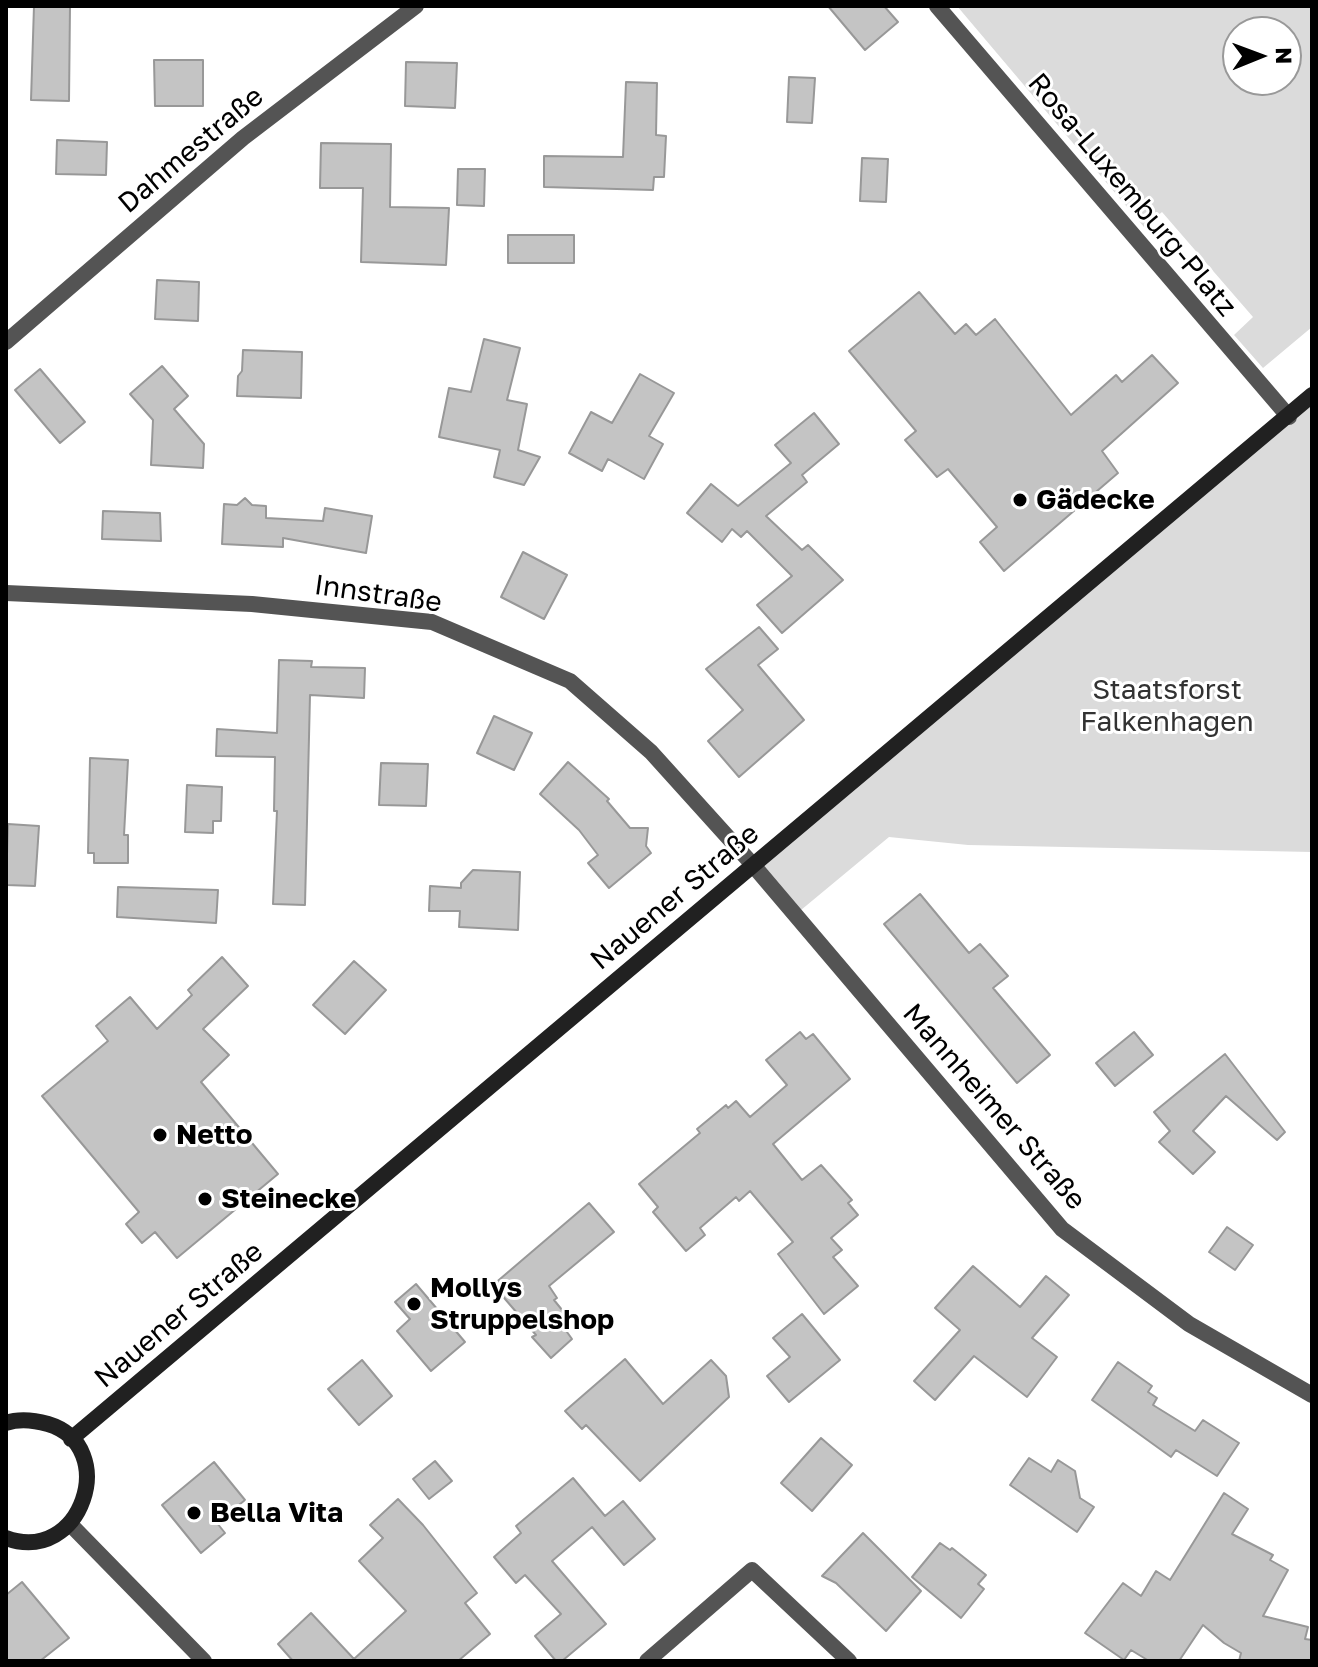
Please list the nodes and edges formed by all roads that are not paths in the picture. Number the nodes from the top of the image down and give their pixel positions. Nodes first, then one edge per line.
1 (416, 6) edge
2 (937, 6) edge
3 (6, 342) edge
4 (1312, 395) edge
5 (1289, 417) junction
6 (6, 593) edge
7 (753, 865) junction
8 (1312, 1395) edge
9 (6, 1423) edge
10 (71, 1439) junction
11 (70, 1524) junction
12 (6, 1538) edge
13 (204, 1661) edge
14 (647, 1661) edge
15 (849, 1661) edge

1 - 3 street, Dahmestraße
2 - 5 street, Rosa-Luxemburg-Platz
4 - 5 main road, Nauener Straße
5 - 7 main road, Nauener Straße
6 - 7 street, Innstraße
7 - 8 street, Mannheimer Straße
7 - 10 main road, Nauener Straße
9 - 10 main road
10 - 11 main road
11 - 12 main road
11 - 13 street
14 - 15 street

